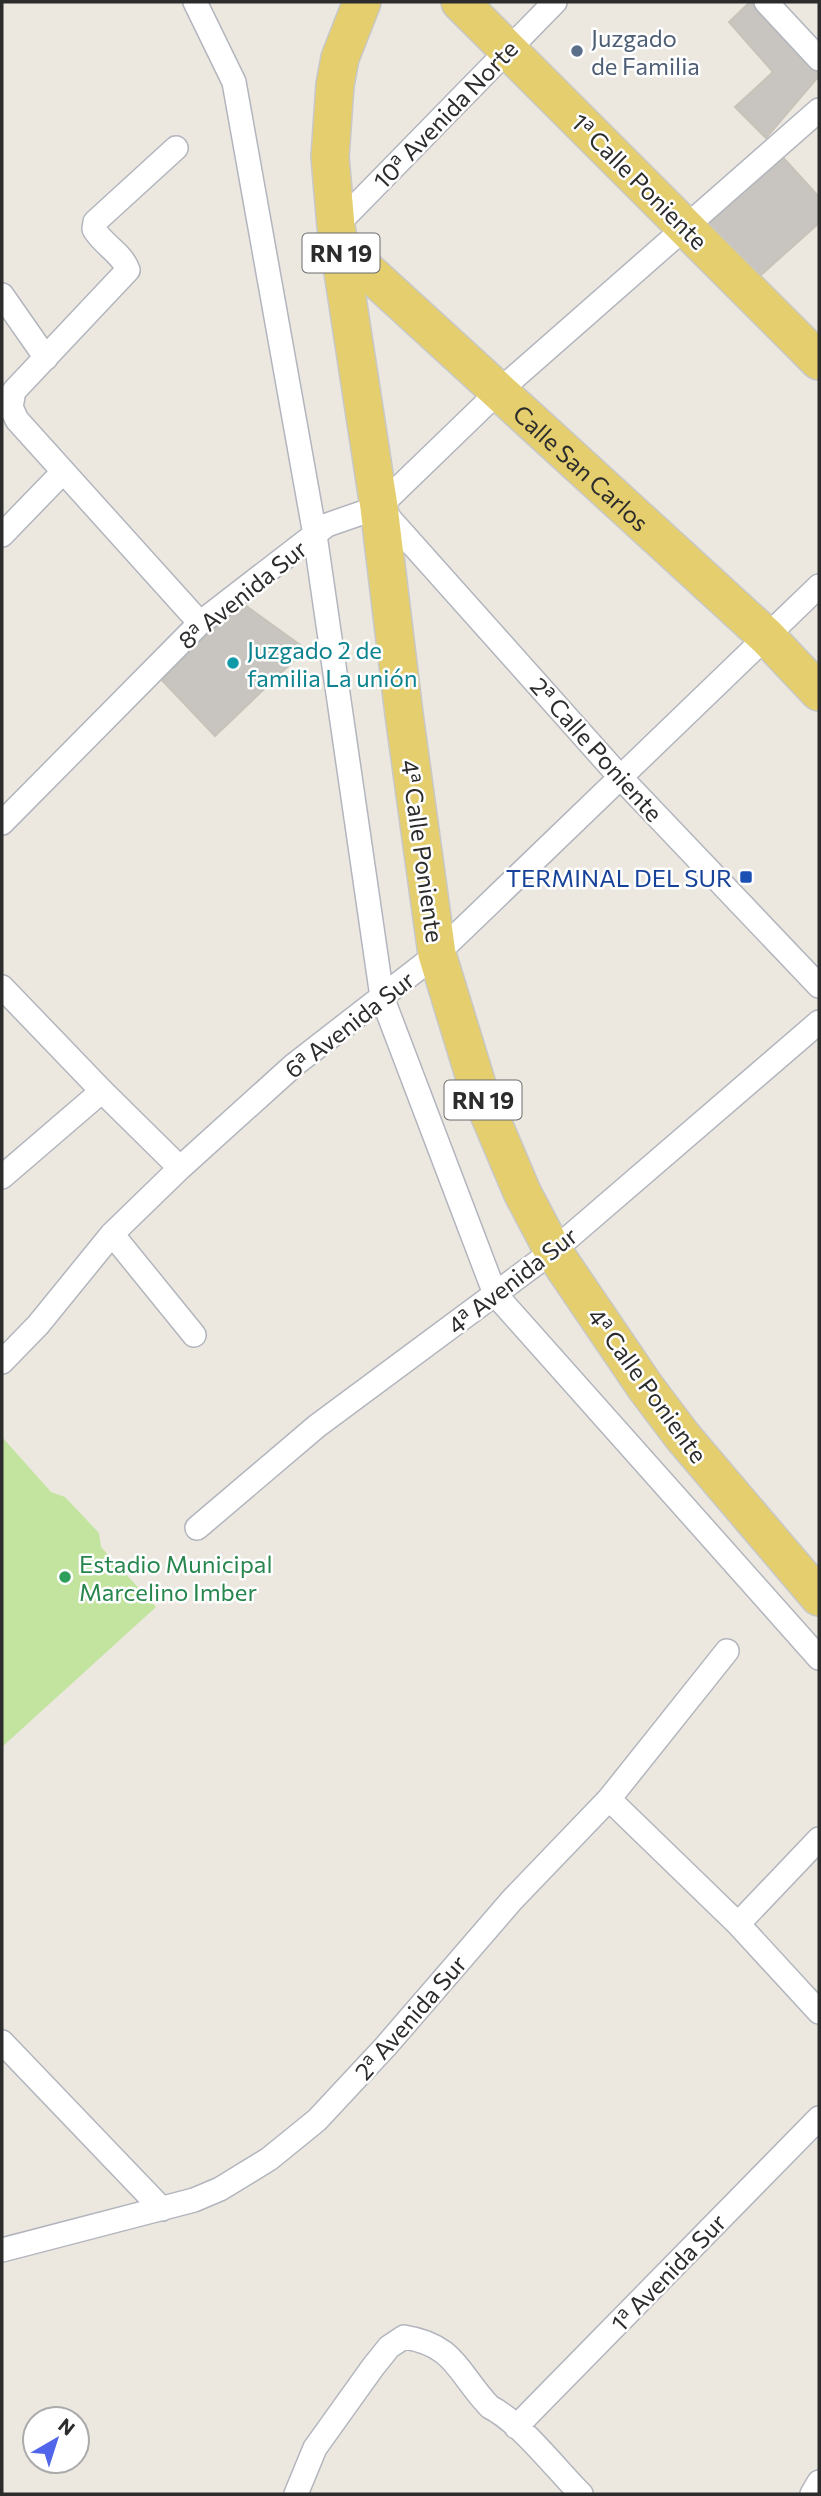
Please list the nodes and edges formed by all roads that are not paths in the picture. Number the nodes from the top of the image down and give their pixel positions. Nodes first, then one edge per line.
1 (195, 2) edge
2 (362, 2) edge
3 (460, 2) edge
4 (555, 2) edge
5 (766, 2) edge
6 (509, 49) junction
7 (819, 59) edge
8 (819, 110) edge
9 (176, 148) dead end
10 (685, 226) junction
11 (338, 236) junction
12 (2, 295) edge
13 (46, 358) junction
14 (819, 361) edge
15 (499, 391) junction
16 (63, 472) junction
17 (379, 507) junction
18 (2, 535) edge
19 (315, 535) junction
20 (819, 586) edge
21 (200, 623) junction
22 (767, 637) junction
23 (819, 692) edge
24 (621, 778) junction
25 (2, 823) edge
26 (437, 954) junction
27 (819, 986) edge
28 (2, 987) edge
29 (382, 997) junction
30 (819, 1022) edge
31 (102, 1091) junction
32 (180, 1168) junction
33 (2, 1177) edge
34 (112, 1234) junction
35 (553, 1251) junction
36 (495, 1294) junction
37 (194, 1335) dead end
38 (2, 1362) edge
39 (197, 1528) dead end
40 (815, 1583) edge
41 (727, 1651) dead end
42 (819, 1658) edge
43 (609, 1799) junction
44 (819, 1839) edge
45 (738, 1924) junction
46 (819, 2012) edge
47 (2, 2042) edge
48 (819, 2118) edge
49 (162, 2209) junction
50 (2, 2250) edge
51 (516, 2427) junction
52 (819, 2482) edge
53 (296, 2494) edge
54 (581, 2494) edge
55 (812, 2494) edge

1 - 19 street
2 - 11 main road, 4ª Calle Poniente / RN 19
3 - 6 main road, 1ª Calle Poniente
4 - 6 street, 10ª Avenida Norte
5 - 7 street
6 - 10 main road, 1ª Calle Poniente
6 - 11 street, 10ª Avenida Norte
8 - 10 street, 8ª Avenida Sur
9 - 13 street
10 - 14 main road, 1ª Calle Poniente
10 - 15 street, 8ª Avenida Sur
11 - 15 main road, Calle San Carlos
11 - 17 main road, 4ª Calle Poniente / RN 19
12 - 13 street
13 - 16 street
15 - 17 street, 8ª Avenida Sur
15 - 22 main road, Calle San Carlos
16 - 18 street
16 - 21 street
17 - 19 street, 8ª Avenida Sur
17 - 24 street, 2ª Calle Poniente
17 - 26 main road, 4ª Calle Poniente / RN 19
19 - 21 street, 8ª Avenida Sur
19 - 29 street
20 - 22 street, 6ª Avenida Sur
21 - 25 street, 8ª Avenida Sur
22 - 23 main road, Calle San Carlos
22 - 24 street, 6ª Avenida Sur
24 - 26 street, 6ª Avenida Sur
24 - 27 street, 2ª Calle Poniente
26 - 29 street, 6ª Avenida Sur
26 - 35 main road, 4ª Calle Poniente / RN 19
28 - 31 street
29 - 32 street, 6ª Avenida Sur
29 - 36 street
30 - 35 street, 4ª Avenida Sur
31 - 32 street
31 - 33 street
32 - 34 street, 6ª Avenida Sur
34 - 37 street
34 - 38 street, 6ª Avenida Sur
35 - 36 street, 4ª Avenida Sur
35 - 40 main road, 4ª Calle Poniente / RN 19
36 - 39 street, 4ª Avenida Sur
36 - 42 street
41 - 43 street, 2ª Avenida Sur
43 - 45 street
43 - 49 street, 2ª Avenida Sur
44 - 45 street
45 - 46 street
47 - 49 street
48 - 51 street, 1ª Avenida Sur
49 - 50 street, 2ª Avenida Sur
51 - 53 street
51 - 54 street
52 - 55 street

